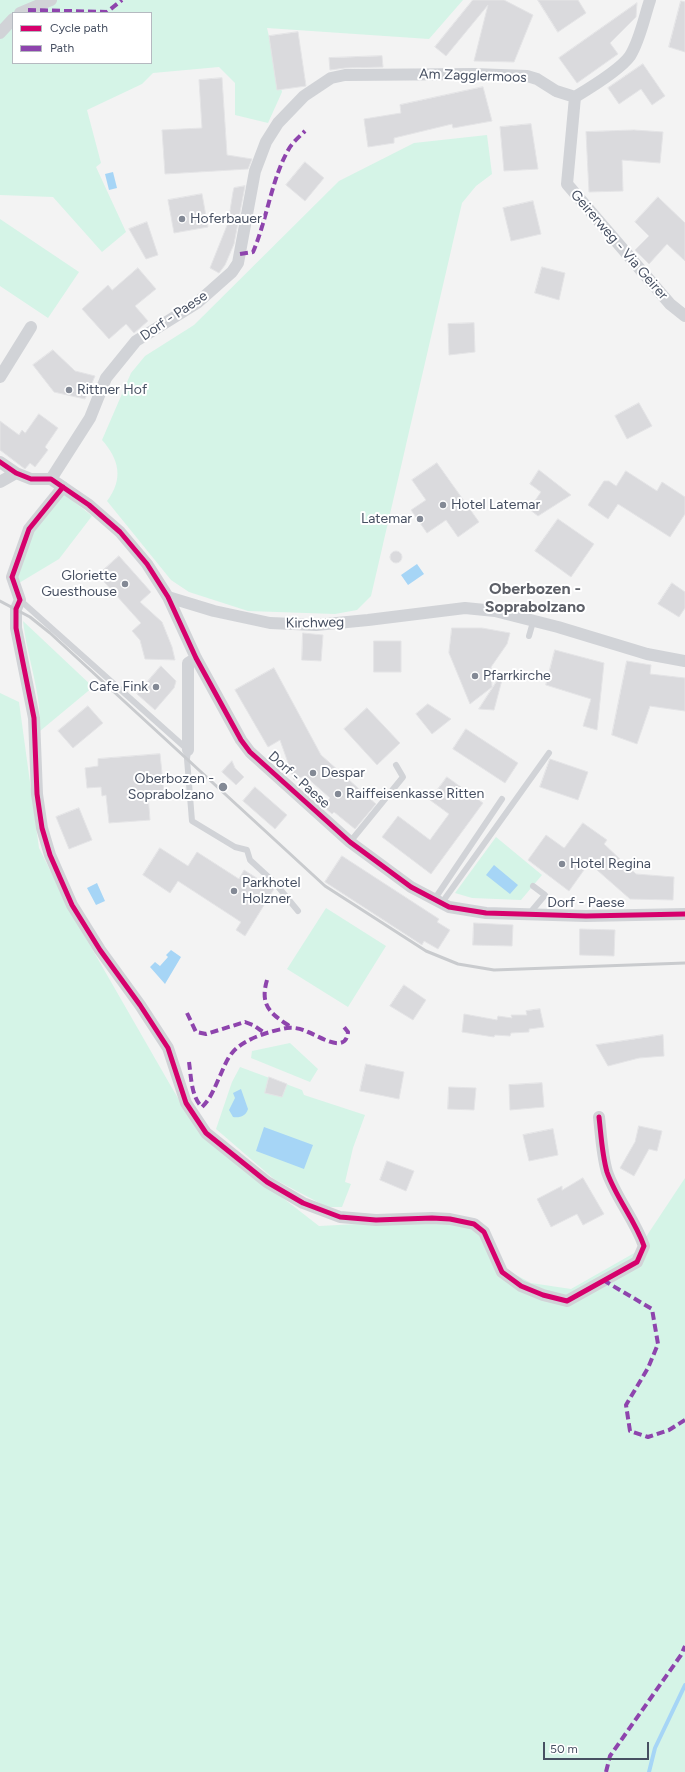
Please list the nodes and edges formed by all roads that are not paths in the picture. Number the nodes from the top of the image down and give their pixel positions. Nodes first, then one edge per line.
1 (51, 0) edge
2 (650, 0) edge
3 (22, 12) edge
4 (12, 20) edge
5 (0, 33) edge
6 (575, 97) junction
7 (266, 142) joint
8 (685, 316) edge
9 (32, 327) dead end
10 (0, 377) edge
11 (0, 462) edge
12 (16, 473) junction
13 (51, 479) junction
14 (0, 482) edge
15 (63, 487) junction
16 (168, 597) junction
17 (20, 600) junction
18 (533, 622) junction
19 (529, 636) dead end
20 (196, 658) junction
21 (685, 661) edge
22 (188, 750) junction
23 (549, 753) dead end
24 (396, 765) dead end
25 (502, 799) dead end
26 (350, 842) junction
27 (533, 886) dead end
28 (437, 902) junction
29 (298, 911) dead end
30 (529, 914) junction
31 (685, 914) edge
32 (599, 1117) dead end

1 - 3 street
2 - 6 street
4 - 5 street
6 - 7 street, Am Zagglermoos
6 - 8 street, Geirerweg - Via Geirer
7 - 13 street, Dorf - Paese
9 - 10 street
11 - 12 street
12 - 13 street
12 - 14 street
13 - 15 street, Dorf - Paese
15 - 16 street, Dorf - Paese
15 - 17 street
16 - 18 street, Kirchweg
16 - 20 street, Dorf - Paese
17 - 22 lane
17 - 32 street
18 - 19 lane
18 - 21 street, Kirchweg
20 - 22 street
20 - 26 street, Dorf - Paese
22 - 29 lane
23 - 28 lane
24 - 26 lane
25 - 28 lane
26 - 28 street, Dorf - Paese
27 - 30 lane
28 - 30 street, Dorf - Paese
30 - 31 street, Dorf - Paese

